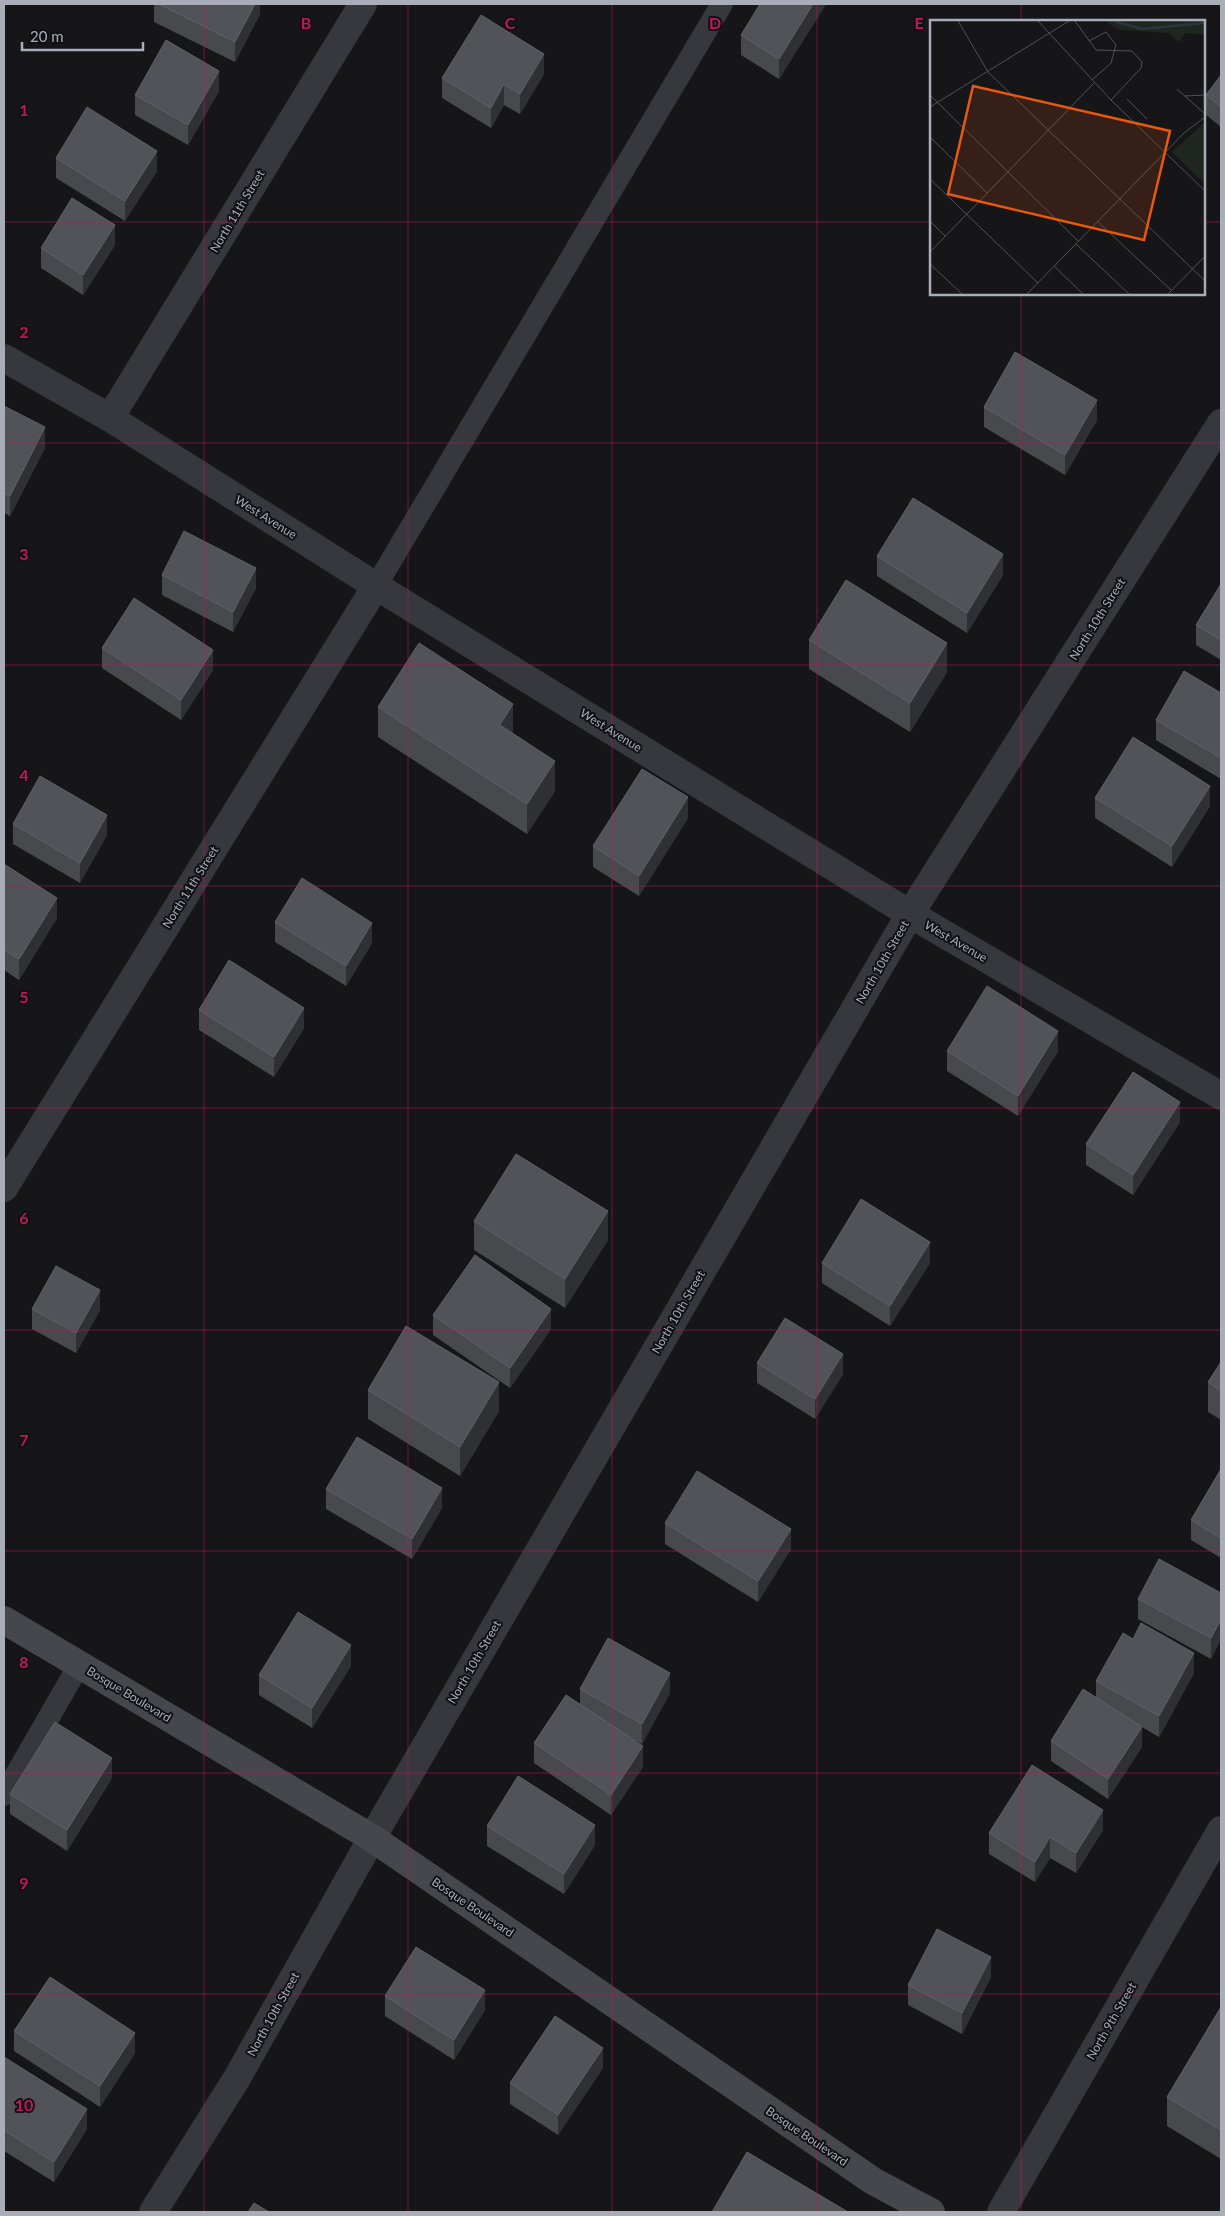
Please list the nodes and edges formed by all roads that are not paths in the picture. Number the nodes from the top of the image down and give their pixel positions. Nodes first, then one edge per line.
1 (363, 4) edge
2 (722, 4) edge
3 (4, 358) edge
4 (110, 418) junction
5 (1221, 423) edge
6 (376, 586) junction
7 (910, 914) junction
8 (1221, 1096) edge
9 (4, 1188) edge
10 (4, 1620) edge
11 (79, 1664) junction
12 (4, 1794) edge
13 (1221, 1830) edge
14 (372, 1838) junction
15 (153, 2212) edge
16 (931, 2212) edge
17 (1001, 2212) edge

1 - 4 street, North 11th Street
2 - 6 lane
3 - 4 street, West Avenue
4 - 6 street, West Avenue
5 - 7 street, North 10th Street
6 - 7 street, West Avenue
6 - 9 street, North 11th Street
7 - 8 street, West Avenue
7 - 14 street, North 10th Street
10 - 11 main road, Bosque Boulevard
11 - 12 lane
11 - 14 main road, Bosque Boulevard
13 - 17 street, North 9th Street
14 - 15 street, North 10th Street
14 - 16 main road, Bosque Boulevard

